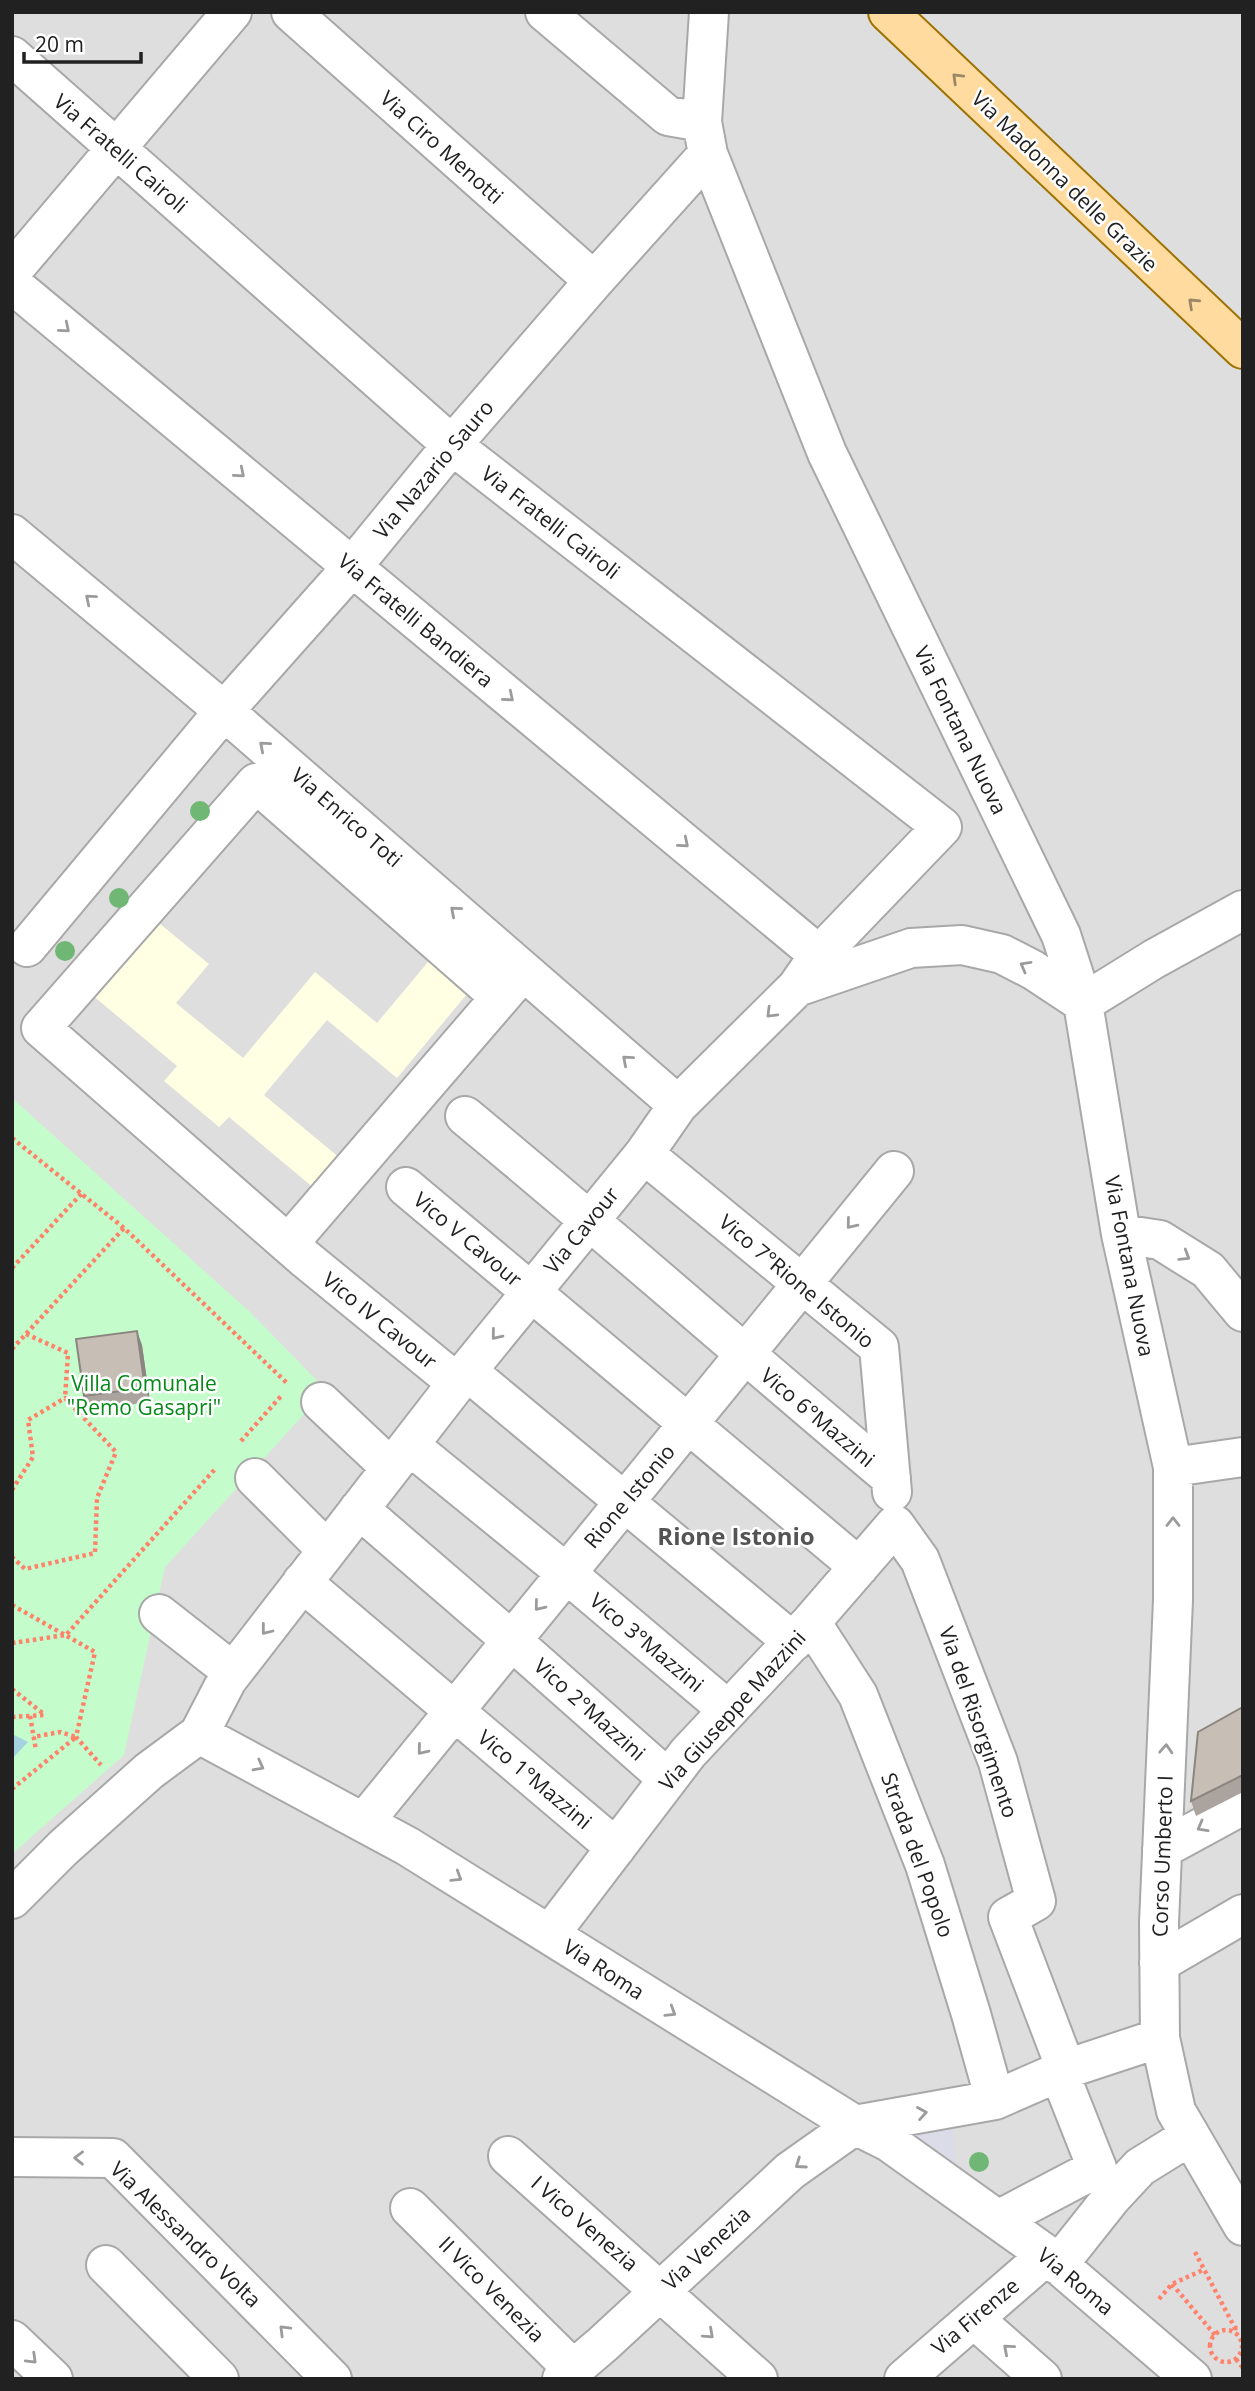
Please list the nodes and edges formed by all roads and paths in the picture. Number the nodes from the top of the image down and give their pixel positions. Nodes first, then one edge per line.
1 (232, 12) edge
2 (291, 12) edge
3 (545, 12) edge
4 (709, 12) edge
5 (897, 15) edge
6 (12, 56) edge
7 (705, 138) junction
8 (116, 148) junction
9 (12, 271) edge
10 (594, 281) junction
11 (12, 284) edge
12 (1243, 349) edge
13 (452, 445) junction
14 (12, 534) edge
15 (352, 567) junction
16 (224, 711) junction
17 (1243, 910) edge
18 (27, 947) dead end
19 (819, 955) junction
20 (512, 984) junction
21 (797, 987) junction
22 (1083, 1003) junction
23 (678, 1105) junction
24 (465, 1116) dead end
25 (12, 1138) edge
26 (644, 1154) junction
27 (894, 1171) dead end
28 (406, 1187) dead end
29 (82, 1193) junction
30 (590, 1220) junction
31 (124, 1227) junction
32 (1121, 1234) junction
33 (295, 1250) junction
34 (12, 1268) edge
35 (802, 1284) junction
36 (531, 1292) junction
37 (1243, 1312) edge
38 (26, 1334) junction
39 (12, 1349) edge
40 (745, 1356) junction
41 (462, 1377) junction
42 (65, 1398) junction
43 (321, 1402) dead end
44 (688, 1425) junction
45 (400, 1457) junction
46 (1243, 1457) edge
47 (238, 1462) junction
48 (1173, 1467) junction
49 (891, 1478) junction
50 (12, 1490) edge
51 (624, 1502) junction
52 (359, 1509) junction
53 (895, 1525) junction
54 (327, 1550) junction
55 (12, 1557) edge
56 (859, 1567) junction
57 (566, 1573) junction
58 (302, 1582) junction
59 (12, 1605) edge
60 (159, 1614) dead end
61 (802, 1632) junction
62 (66, 1635) junction
63 (512, 1640) junction
64 (12, 1643) edge
65 (233, 1672) junction
66 (12, 1689) edge
67 (454, 1710) junction
68 (728, 1710) junction
69 (30, 1716) junction
70 (12, 1717) edge
71 (199, 1734) junction
72 (33, 1737) junction
73 (76, 1737) junction
74 (36, 1750) dead end
75 (668, 1779) junction
76 (12, 1789) edge
77 (125, 1792) junction
78 (1243, 1805) edge
79 (364, 1822) junction
80 (616, 1847) junction
81 (1162, 1849) junction
82 (12, 1899) edge
83 (1243, 1914) edge
84 (550, 1934) junction
85 (1159, 1963) junction
86 (1160, 2038) junction
87 (1062, 2071) junction
88 (995, 2100) junction
89 (855, 2125) junction
90 (1190, 2136) junction
91 (508, 2156) dead end
92 (12, 2157) edge
93 (1108, 2179) junction
94 (410, 2208) dead end
95 (998, 2220) junction
96 (1243, 2225) edge
97 (1195, 2252) dead end
98 (1053, 2260) junction
99 (106, 2265) dead end
100 (1204, 2270) junction
101 (661, 2290) junction
102 (974, 2319) junction
103 (1243, 2328) edge
104 (1234, 2329) junction
105 (1215, 2335) junction
106 (1239, 2337) junction
107 (12, 2340) edge
108 (1236, 2359) junction
109 (1243, 2368) edge
110 (581, 2372) edge
111 (52, 2379) edge
112 (219, 2379) edge
113 (332, 2379) edge
114 (758, 2379) edge
115 (904, 2379) edge
116 (1042, 2379) edge
117 (1192, 2379) edge

1 - 8 street
2 - 10 street, Via Ciro Menotti
3 - 7 street
4 - 7 street, Via Fontana Nuova
12 -> 5 main road, Via Madonna delle Grazie
6 - 8 street, Via Fratelli Cairoli
7 - 10 street, Via Nazario Sauro
7 - 22 street, Via Fontana Nuova
8 - 9 street
8 - 13 street, Via Fratelli Cairoli
10 - 13 street, Via Nazario Sauro
11 -> 15 street, Via Fratelli Bandiera
13 - 15 street, Via Nazario Sauro
13 - 19 street, Via Fratelli Cairoli
16 -> 14 street, Via Enrico Toti
15 - 16 street, Via Nazario Sauro
15 -> 19 street, Via Fratelli Bandiera
16 - 18 street, Via Nazario Sauro
20 -> 16 street, Via Enrico Toti
17 - 22 street
19 - 21 street, Via Fratelli Cairoli
23 -> 20 street, Via Enrico Toti
20 - 33 street
20 - 33 street, Vico IV Cavour
22 -> 21 street, Via Cavour
21 -> 23 street, Via Cavour
22 - 32 street, Via Fontana Nuova
23 - 26 street, Via Cavour
24 - 30 street, Vico 6°Mazzini
25 - 29 path
26 - 30 street, Via Cavour
26 - 35 street, Vico 7°Rione Istonio
27 -> 35 street, Rione Istonio
28 - 36 street, Vico V Cavour
29 - 31 path
29 - 34 path
30 - 36 street, Via Cavour
30 - 40 street, Vico 6°Mazzini
31 - 38 path
31 - 47 path
32 -> 37 street
32 - 48 street, Via Fontana Nuova
33 - 41 street, Vico IV Cavour
35 - 40 street, Rione Istonio
35 - 49 street, Vico 7°Rione Istonio
36 -> 41 street, Via Cavour
36 - 44 street, Vico V Cavour
38 - 39 path
38 - 42 path
40 - 44 street, Rione Istonio
40 - 49 street, Vico 6°Mazzini
41 - 45 street, Via Cavour
41 - 51 street, Vico IV Cavour
42 - 50 path
42 - 55 path
43 - 45 street, Vico 3°Mazzini
44 - 51 street, Rione Istonio
44 - 56 street, Vico V Cavour
45 - 52 street, Via Cavour
45 - 57 street, Vico 3°Mazzini
46 - 48 street
47 - 54 street
47 - 62 path
81 -> 48 street, Corso Umberto I
49 - 53 street, Vico 7°Rione Istonio
51 - 57 street, Rione Istonio
51 - 61 street, Strada del Popolo
52 - 54 street, Via Cavour
52 - 63 street, Vico 2°Mazzini
53 - 56 street, Via Giuseppe Mazzini
53 - 87 street, Via del Risorgimento
54 - 58 street, Via Cavour
56 - 61 street, Via Giuseppe Mazzini
57 -> 63 street, Rione Istonio
57 - 68 street, Vico 3°Mazzini
58 -> 65 street, Via Cavour
58 - 67 street, Vico 1°Mazzini
59 - 62 path
60 - 65 street
61 - 68 street, Via Giuseppe Mazzini
61 - 88 street, Strada del Popolo
62 - 64 path
62 - 73 path
63 - 67 street, Rione Istonio
63 - 75 street, Vico 2°Mazzini
65 - 71 street, Via Cavour
66 - 69 path
67 -> 79 street, Rione Istonio
67 - 80 street, Vico 1°Mazzini
68 - 75 street, Via Giuseppe Mazzini
69 - 70 path
69 - 72 path
71 - 77 street
71 -> 79 street, Via Roma
72 - 73 path
72 - 74 path
73 - 76 path
73 - 77 path
75 - 80 street, Via Giuseppe Mazzini
77 - 82 street
78 -> 81 street
79 -> 84 street, Via Roma
80 - 84 street, Via Giuseppe Mazzini
81 - 85 street, Corso Umberto I
83 - 85 street
84 -> 89 street, Via Roma
85 - 86 street, Corso Umberto I
86 - 87 street
86 - 90 street, Corso Umberto I
87 - 88 street
87 - 93 street
89 -> 88 street
89 - 95 street, Via Roma
89 -> 101 street, Via Venezia
90 - 93 street
90 - 96 street, Corso Umberto I
91 - 101 street, I Vico Venezia
113 -> 92 street, Via Alessandro Volta
93 - 95 street
93 - 98 street, Via Firenze
94 - 110 street, II Vico Venezia
95 - 98 street, Via Roma
97 - 100 path
98 - 102 street, Via Firenze
98 - 117 street, Via Roma
99 - 112 street
100 - 104 path
100 - 105 path
101 - 110 street, Via Venezia
101 -> 114 street, I Vico Venezia
102 - 115 street, Via Firenze
116 -> 102 street
103 - 104 path
104 - 106 path
105 - 106 path
105 - 108 path
106 - 108 path
107 -> 111 street
108 - 109 path

